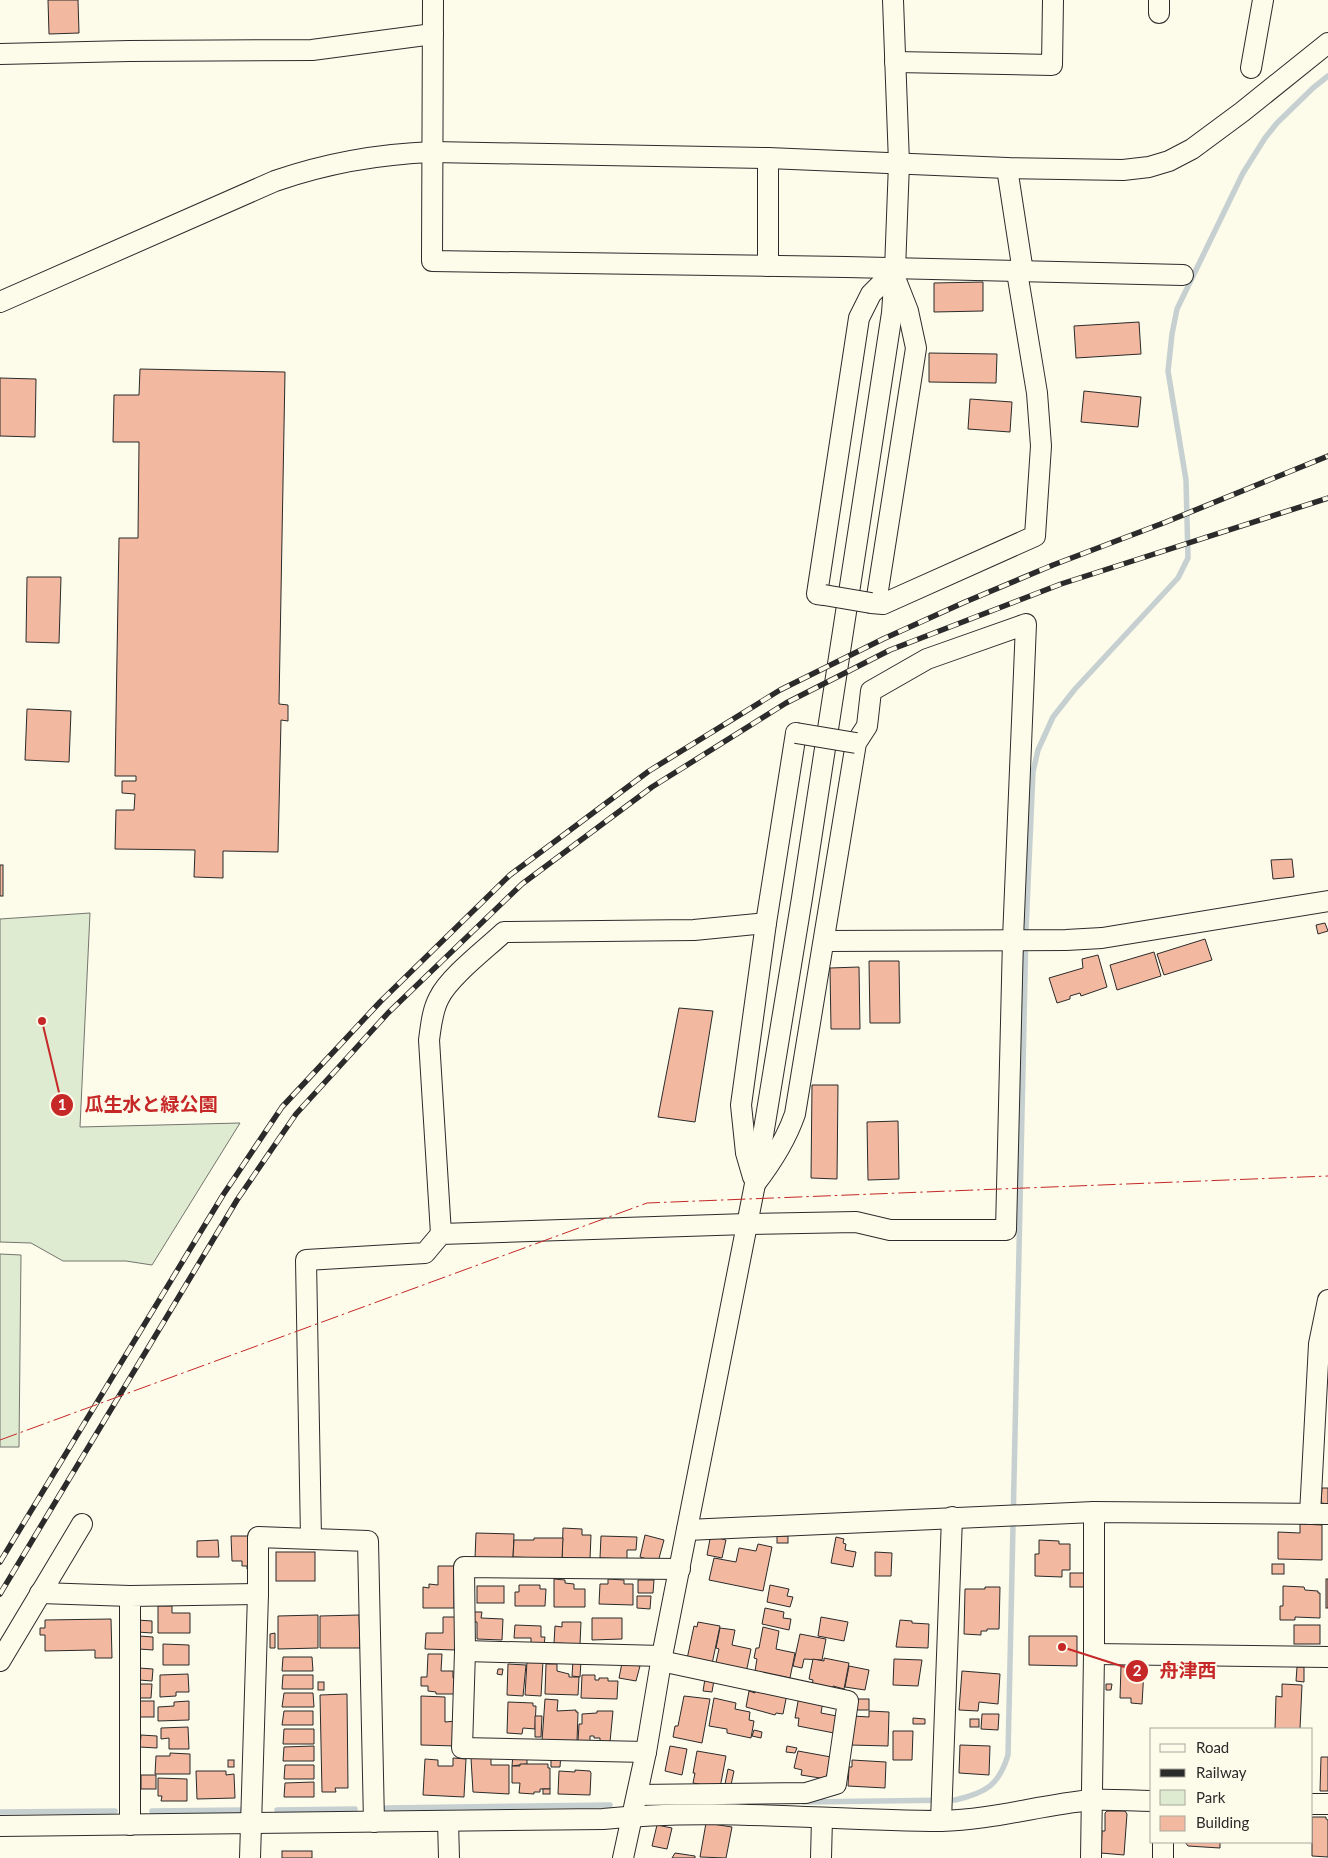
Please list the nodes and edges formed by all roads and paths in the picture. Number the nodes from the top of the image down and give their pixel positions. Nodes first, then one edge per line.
1 (433, 0) edge
2 (893, 0) edge
3 (1053, 0) edge
4 (1263, 0) edge
5 (433, 34) junction
6 (1328, 43) edge
7 (0, 54) edge
8 (895, 62) junction
9 (1251, 68) dead end
10 (433, 152) junction
11 (768, 158) junction
12 (899, 163) junction
13 (1007, 168) junction
14 (768, 266) junction
15 (1020, 272) junction
16 (895, 274) junction
17 (1183, 275) dead end
18 (0, 302) edge
19 (873, 603) junction
20 (856, 743) junction
21 (1328, 901) edge
22 (766, 923) junction
23 (1020, 939) junction
24 (824, 941) junction
25 (755, 1184) junction
26 (747, 1224) junction
27 (441, 1234) junction
28 (1328, 1300) edge
29 (1094, 1512) junction
30 (1319, 1514) edge
31 (952, 1517) junction
32 (82, 1524) dead end
33 (687, 1530) junction
34 (311, 1538) junction
35 (680, 1569) junction
36 (40, 1593) junction
37 (258, 1594) junction
38 (130, 1596) junction
39 (465, 1651) junction
40 (1094, 1654) junction
41 (1328, 1657) edge
42 (662, 1659) junction
43 (0, 1661) edge
44 (646, 1752) junction
45 (637, 1795) junction
46 (1091, 1800) junction
47 (1150, 1801) edge
48 (1313, 1804) edge
49 (1328, 1804) edge
50 (942, 1807) junction
51 (632, 1816) junction
52 (822, 1818) junction
53 (448, 1821) junction
54 (374, 1822) junction
55 (251, 1824) junction
56 (130, 1825) junction
57 (0, 1826) edge
58 (1163, 1843) edge
59 (250, 1858) edge
60 (449, 1858) edge
61 (623, 1858) edge
62 (821, 1858) edge
63 (1091, 1858) edge
64 (1162, 1858) edge

1 - 5 street
2 - 8 street
3 - 8 street
4 - 9 street
5 - 7 street
5 - 10 street
6 - 13 street
8 - 12 street
10 - 11 street
10 - 14 street
10 - 18 street
11 - 12 street
11 - 14 street
12 - 13 street
12 - 16 street
13 - 15 street
14 - 16 street
15 - 16 street
15 - 17 street
15 - 19 street
16 - 19 street
16 - 19 street, bridge
16 - 25 street
20 - 22 street, bridge
20 - 23 street
20 - 24 street
21 - 23 street
22 - 25 street
22 - 27 street
23 - 24 street
23 - 26 street
24 - 25 street
25 - 26 street
26 - 27 street
26 - 33 street
27 - 34 street
28 - 30 street
29 - 30 street
29 - 31 street
29 - 40 street
31 - 33 street
31 - 50 street
32 - 36 street
33 - 35 street
34 - 37 street
34 - 54 street
35 - 39 street
35 - 42 street
36 - 38 street
36 - 43 street
37 - 38 street
37 - 55 street
38 - 56 street
39 - 42 street
39 - 44 street
40 - 41 street
40 - 46 street
42 - 44 street
42 - 45 street
44 - 45 street
45 - 51 street
46 - 47 street
46 - 50 street
46 - 63 street
48 - 49 street
50 - 52 street
51 - 52 street
51 - 53 street
51 - 61 street
52 - 62 street
53 - 54 street
53 - 60 street
54 - 55 street
55 - 56 street
55 - 59 street
56 - 57 street
58 - 64 street

